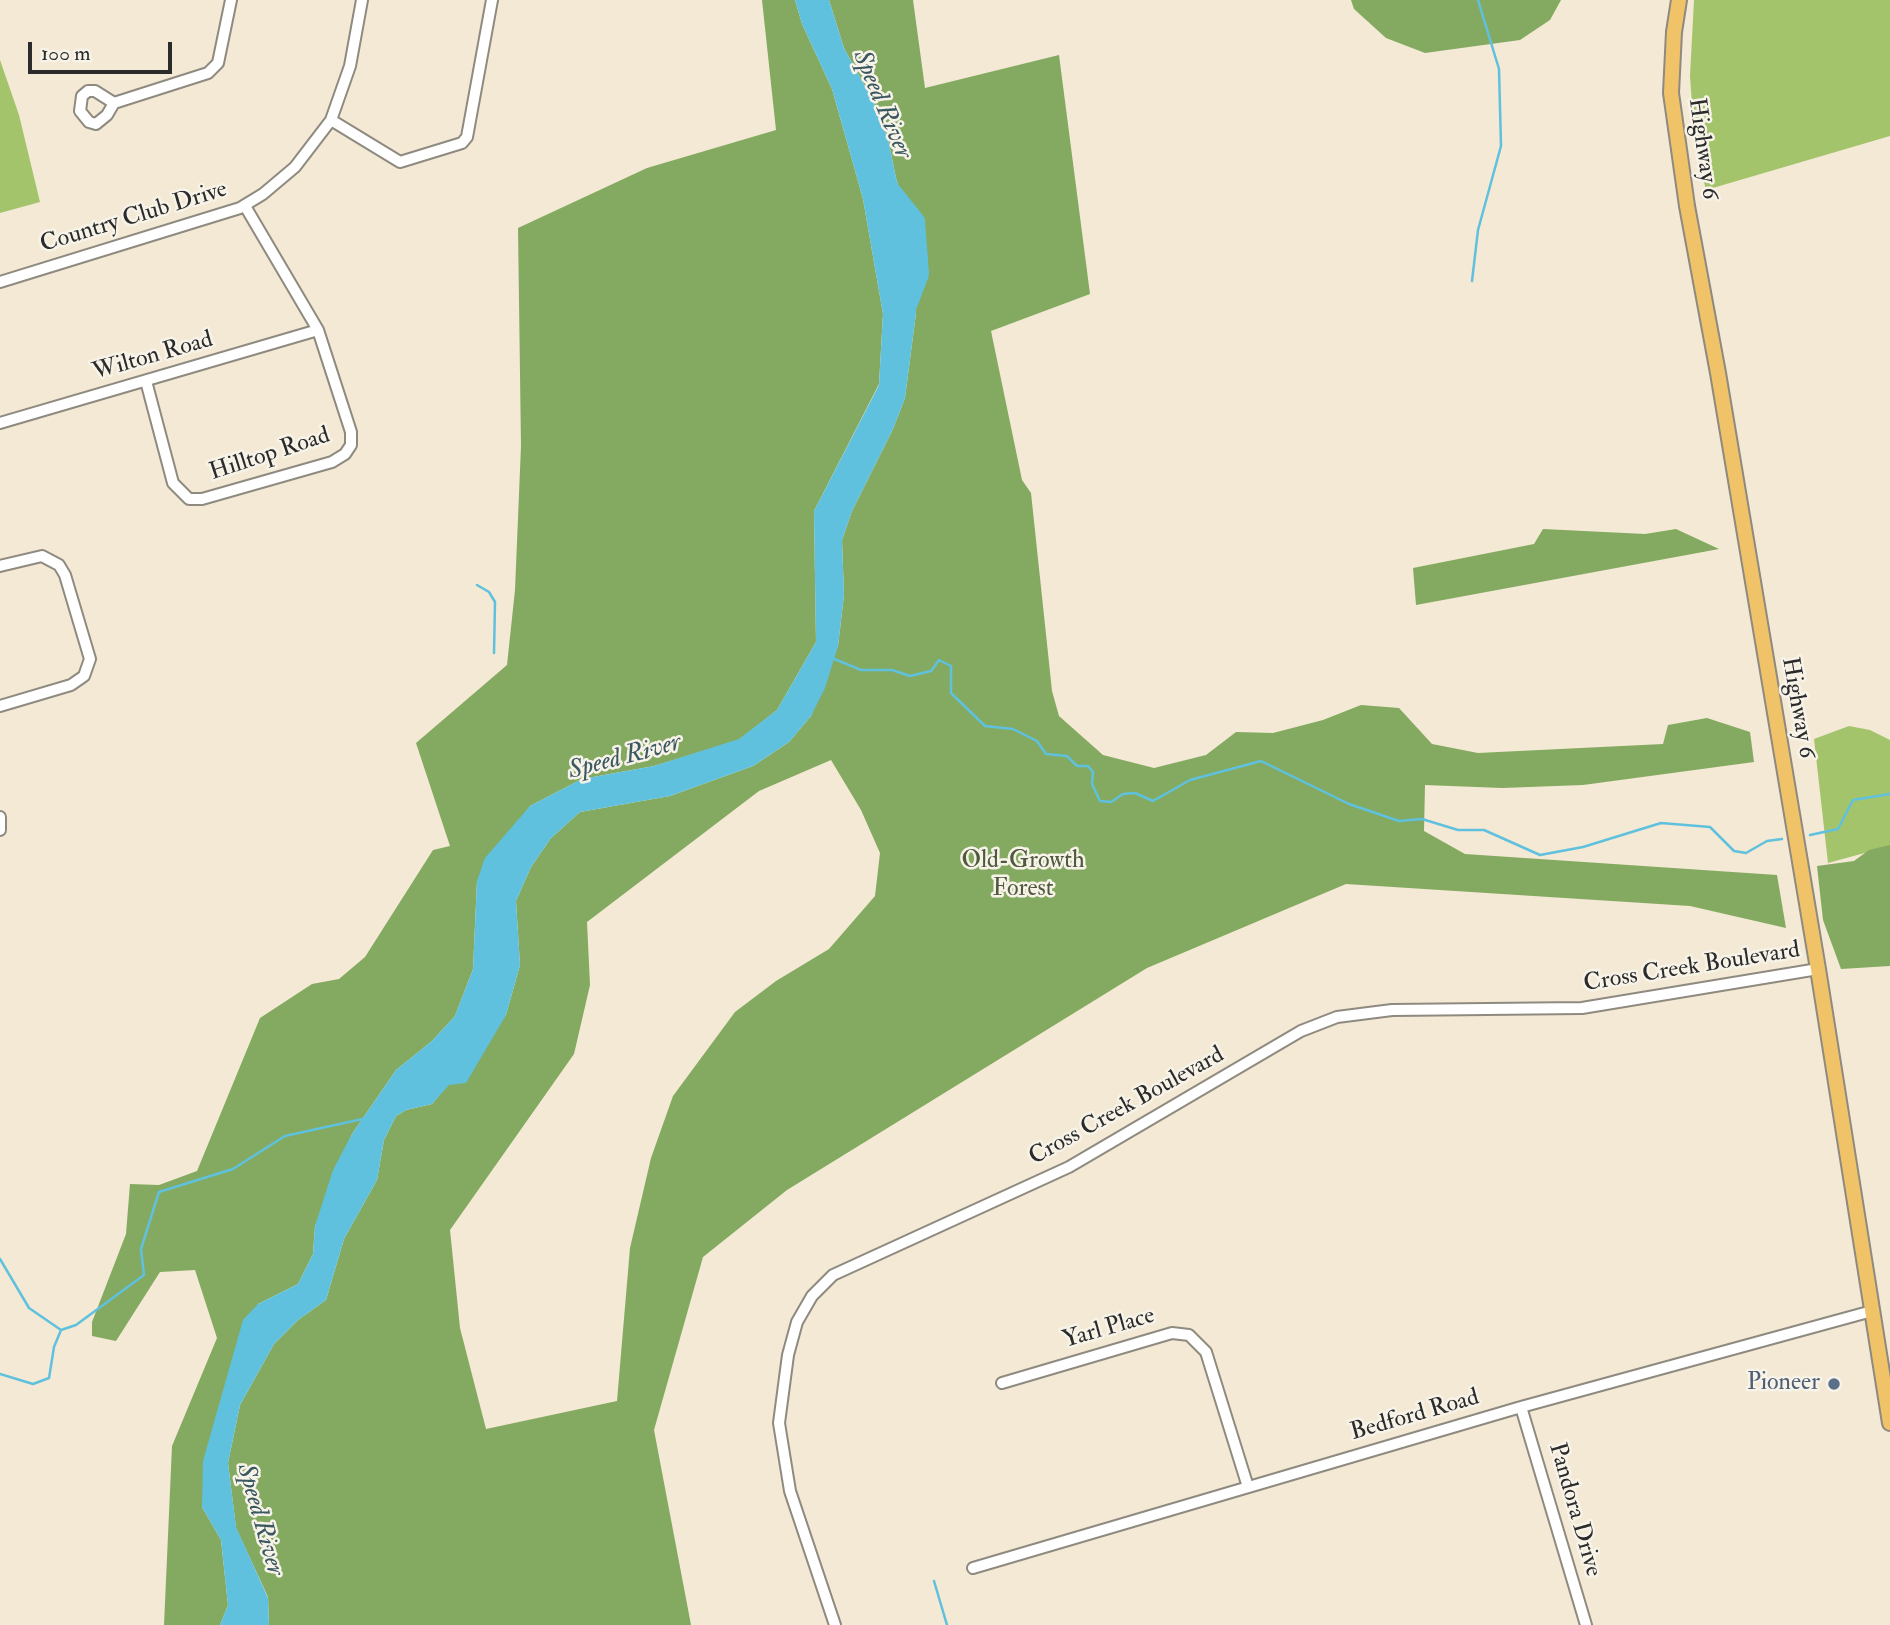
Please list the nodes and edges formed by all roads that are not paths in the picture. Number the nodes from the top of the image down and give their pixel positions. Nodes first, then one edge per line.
1 (231, 0) edge
2 (362, 0) edge
3 (492, 0) edge
4 (1679, 0) edge
5 (114, 103) dead end
6 (331, 120) junction
7 (245, 206) junction
8 (0, 282) edge
9 (318, 330) junction
10 (146, 381) junction
11 (0, 423) edge
12 (0, 566) edge
13 (0, 706) edge
14 (0, 817) edge
15 (0, 830) edge
16 (1818, 969) junction
17 (1872, 1311) junction
18 (1002, 1383) dead end
19 (1521, 1406) junction
20 (1890, 1423) edge
21 (1248, 1487) junction
22 (973, 1568) dead end
23 (835, 1625) edge
24 (1586, 1625) edge

1 - 5 street
2 - 6 street, Country Club Drive
3 - 6 street
4 - 16 main road, Highway 6
6 - 7 street, Country Club Drive
7 - 8 street, Country Club Drive
7 - 9 street, Hilltop Road
9 - 10 street, Wilton Road
9 - 10 street, Hilltop Road
10 - 11 street, Wilton Road
12 - 13 street
14 - 15 street
16 - 17 main road, Highway 6
16 - 23 street, Cross Creek Boulevard
17 - 19 street, Bedford Road
17 - 20 main road, Highway 6
18 - 21 street, Yarl Place
19 - 21 street, Bedford Road
19 - 24 street, Pandora Drive
21 - 22 street, Bedford Road

